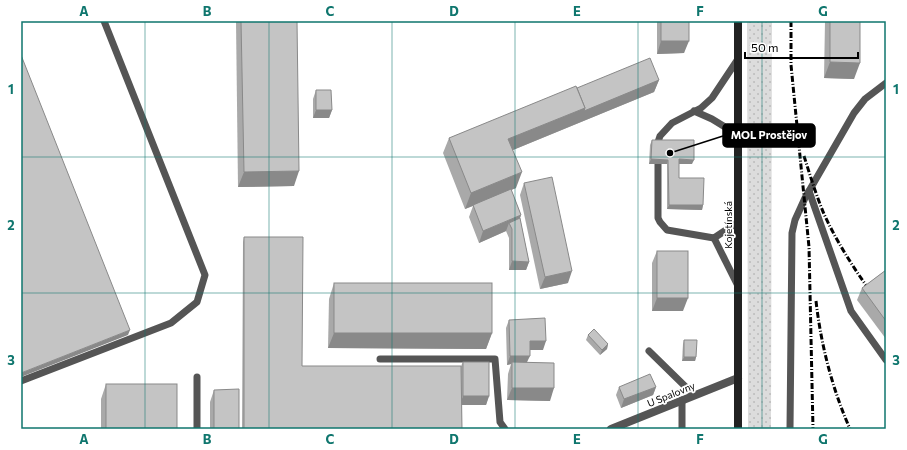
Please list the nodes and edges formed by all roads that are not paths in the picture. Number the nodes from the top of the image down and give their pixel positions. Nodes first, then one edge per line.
1 (104, 21) edge
2 (738, 21) edge
3 (738, 59) junction
4 (886, 83) edge
5 (694, 111) junction
6 (738, 135) junction
7 (809, 191) junction
8 (738, 222) junction
9 (714, 238) junction
10 (738, 288) junction
11 (649, 351) dead end
12 (380, 359) dead end
13 (886, 360) edge
14 (197, 377) dead end
15 (738, 378) junction
16 (21, 381) edge
17 (694, 395) junction
18 (682, 400) junction
19 (197, 429) edge
20 (506, 429) edge
21 (611, 429) edge
22 (682, 429) edge
23 (738, 429) edge
24 (790, 429) edge

1 - 16 lane
2 - 3 main road, Kojetínská
3 - 5 lane
3 - 6 main road, Kojetínská
4 - 7 lane
5 - 6 lane
5 - 9 lane
6 - 8 main road, Kojetínská
7 - 13 lane
7 - 24 lane
8 - 9 lane
8 - 10 main road, Kojetínská
9 - 10 lane
10 - 15 main road, Kojetínská
11 - 17 lane
12 - 20 lane
14 - 19 lane
15 - 17 street, U Spalovny
15 - 23 main road, Kojetínská
17 - 18 street, U Spalovny
18 - 21 street, U Spalovny
18 - 22 lane

